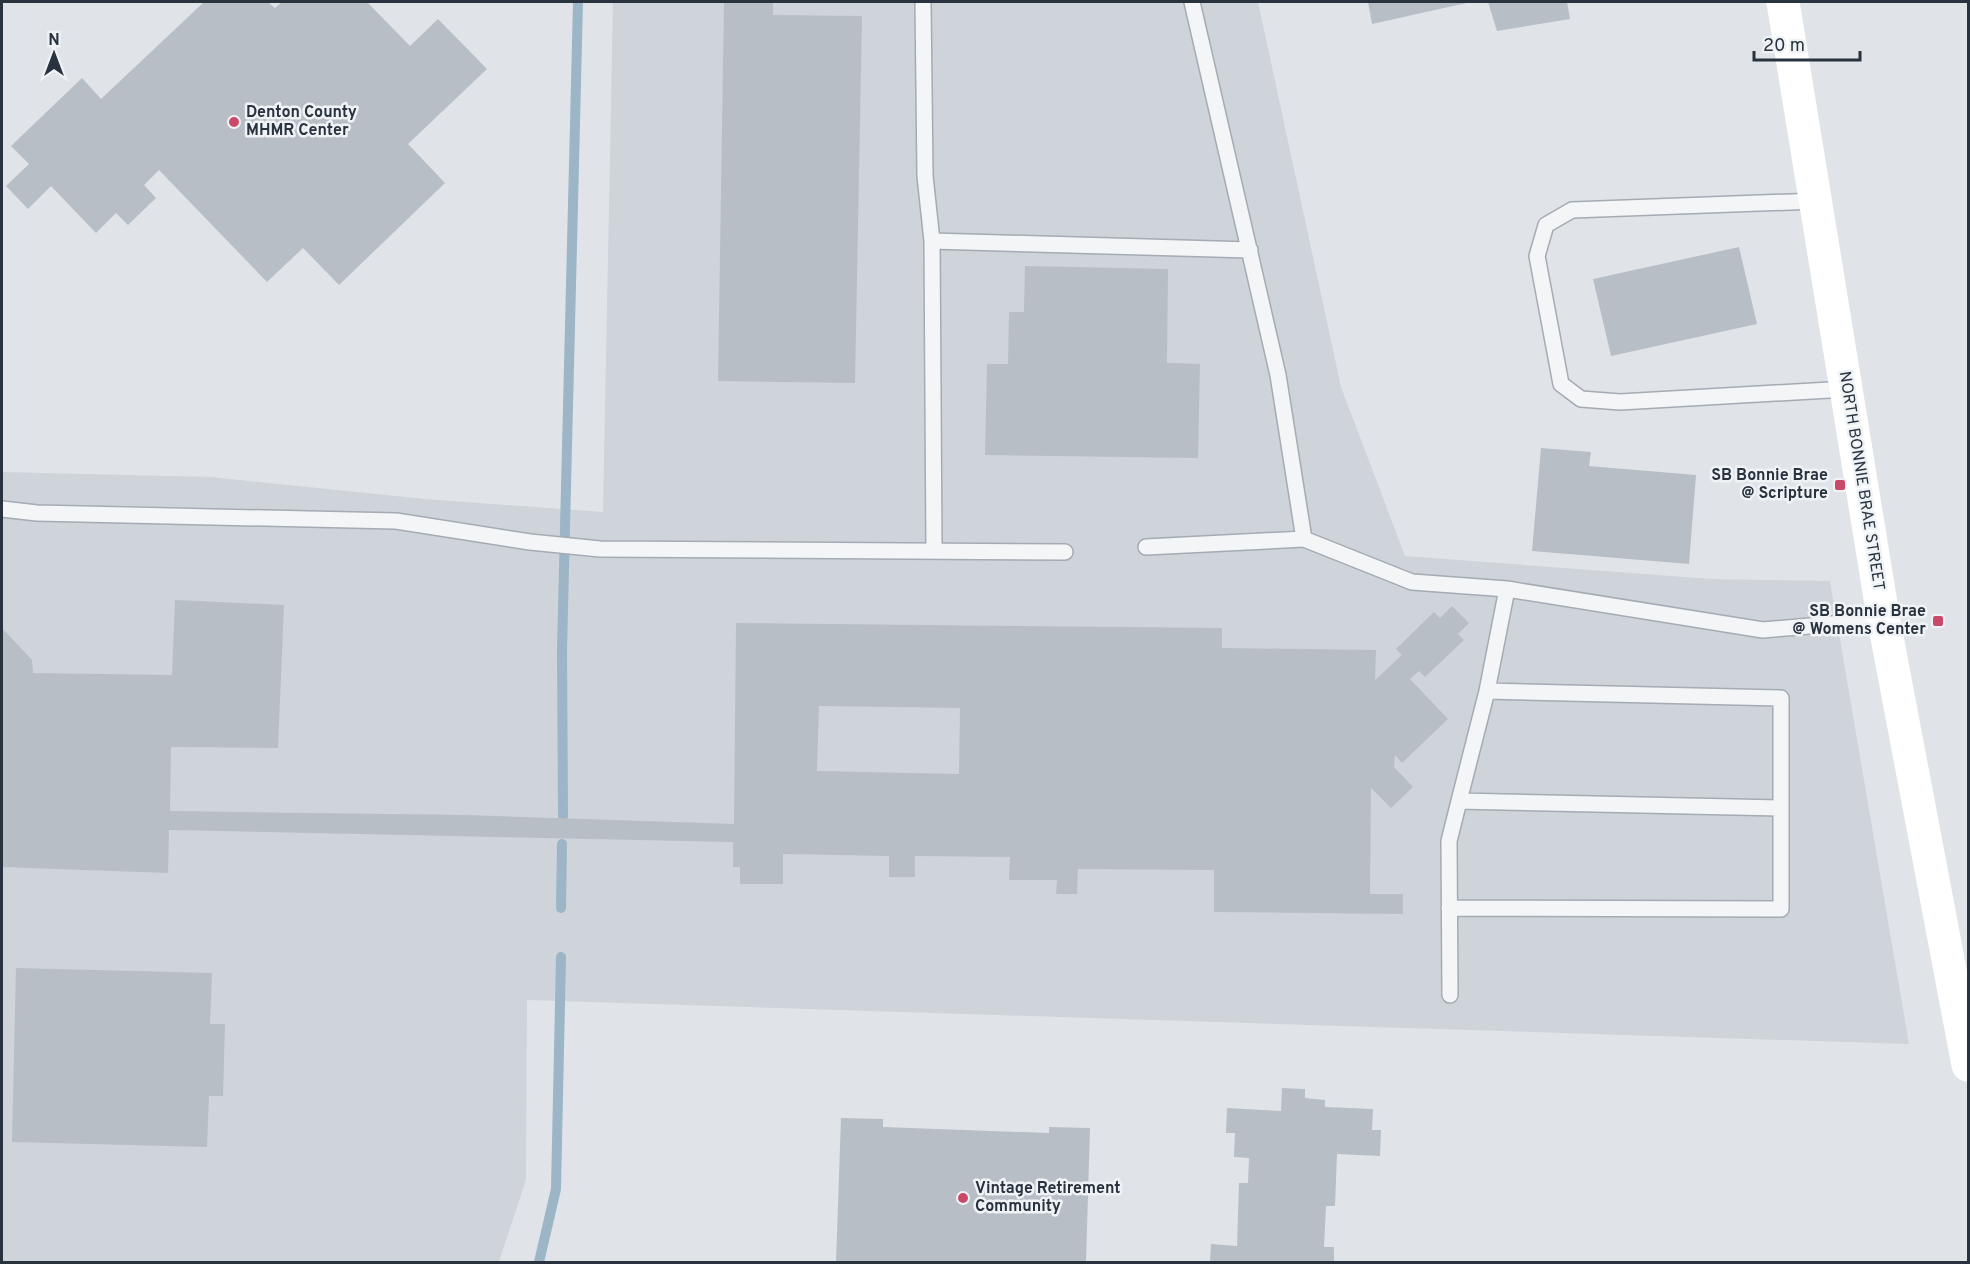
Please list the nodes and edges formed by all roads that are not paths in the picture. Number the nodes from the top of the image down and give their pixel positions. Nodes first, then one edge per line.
1 (923, 2) edge
2 (1192, 2) edge
3 (1783, 2) edge
4 (1817, 201) junction
5 (932, 241) junction
6 (1250, 250) junction
7 (1847, 389) junction
8 (2, 509) edge
9 (1304, 539) junction
10 (1146, 547) dead end
11 (934, 551) junction
12 (1065, 552) dead end
13 (1507, 589) junction
14 (1883, 616) junction
15 (1487, 691) junction
16 (1459, 801) junction
17 (1780, 808) junction
18 (1449, 908) junction
19 (1450, 995) dead end
20 (1968, 1065) edge

1 - 5 lane
2 - 6 lane
3 - 4 main road, NORTH BONNIE BRAE STREET
4 - 7 main road, NORTH BONNIE BRAE STREET
4 - 7 lane
5 - 6 lane
5 - 11 lane
6 - 9 lane
7 - 14 main road, NORTH BONNIE BRAE STREET
8 - 11 lane
9 - 10 lane
9 - 13 lane
11 - 12 lane
13 - 14 lane
13 - 15 lane
14 - 20 main road, NORTH BONNIE BRAE STREET
15 - 16 lane
15 - 17 lane
16 - 17 lane
16 - 18 lane
17 - 18 lane
18 - 19 lane

